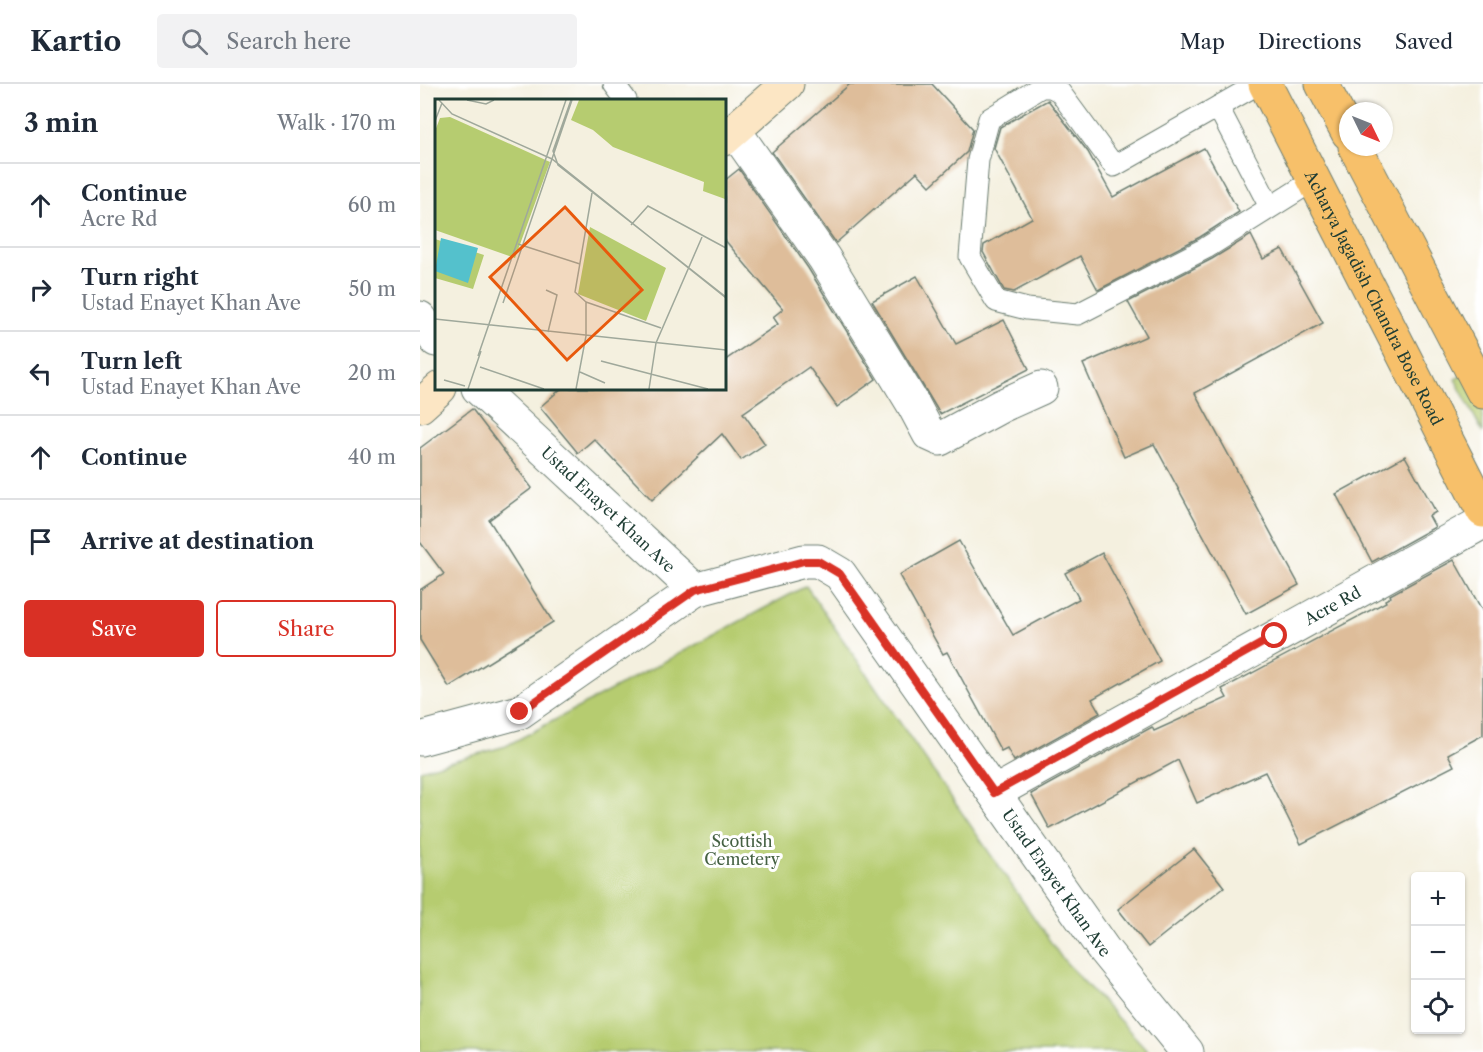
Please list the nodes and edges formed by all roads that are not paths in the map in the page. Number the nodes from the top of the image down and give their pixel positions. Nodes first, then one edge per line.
1 (614, 84) edge
2 (787, 84) edge
3 (1258, 84) edge
4 (1265, 84) edge
5 (1322, 84) edge
6 (625, 99) edge
7 (1218, 107) junction
8 (1339, 116) edge
9 (729, 135) edge
10 (1360, 156) edge
11 (1314, 180) junction
12 (1270, 207) junction
13 (420, 318) edge
14 (435, 339) edge
15 (1041, 388) dead end
16 (438, 390) edge
17 (480, 390) edge
18 (1483, 392) edge
19 (420, 406) edge
20 (1483, 511) edge
21 (1483, 522) edge
22 (695, 590) junction
23 (420, 739) edge
24 (994, 793) junction
25 (1187, 1052) edge

1 - 6 lane
2 - 9 main road
3 - 7 lane
4 - 11 main road, Acharya Jagadish Chandra Bose Road
5 - 8 main road
7 - 12 lane
7 - 12 lane
9 - 15 street
10 - 18 main road
11 - 12 lane
11 - 20 main road, Acharya Jagadish Chandra Bose Road
13 - 14 street
16 - 19 main road
17 - 22 street, Ustad Enayet Khan Ave
21 - 24 street, Acre Rd
22 - 23 street
22 - 24 street, Ustad Enayet Khan Ave
24 - 25 street, Ustad Enayet Khan Ave

